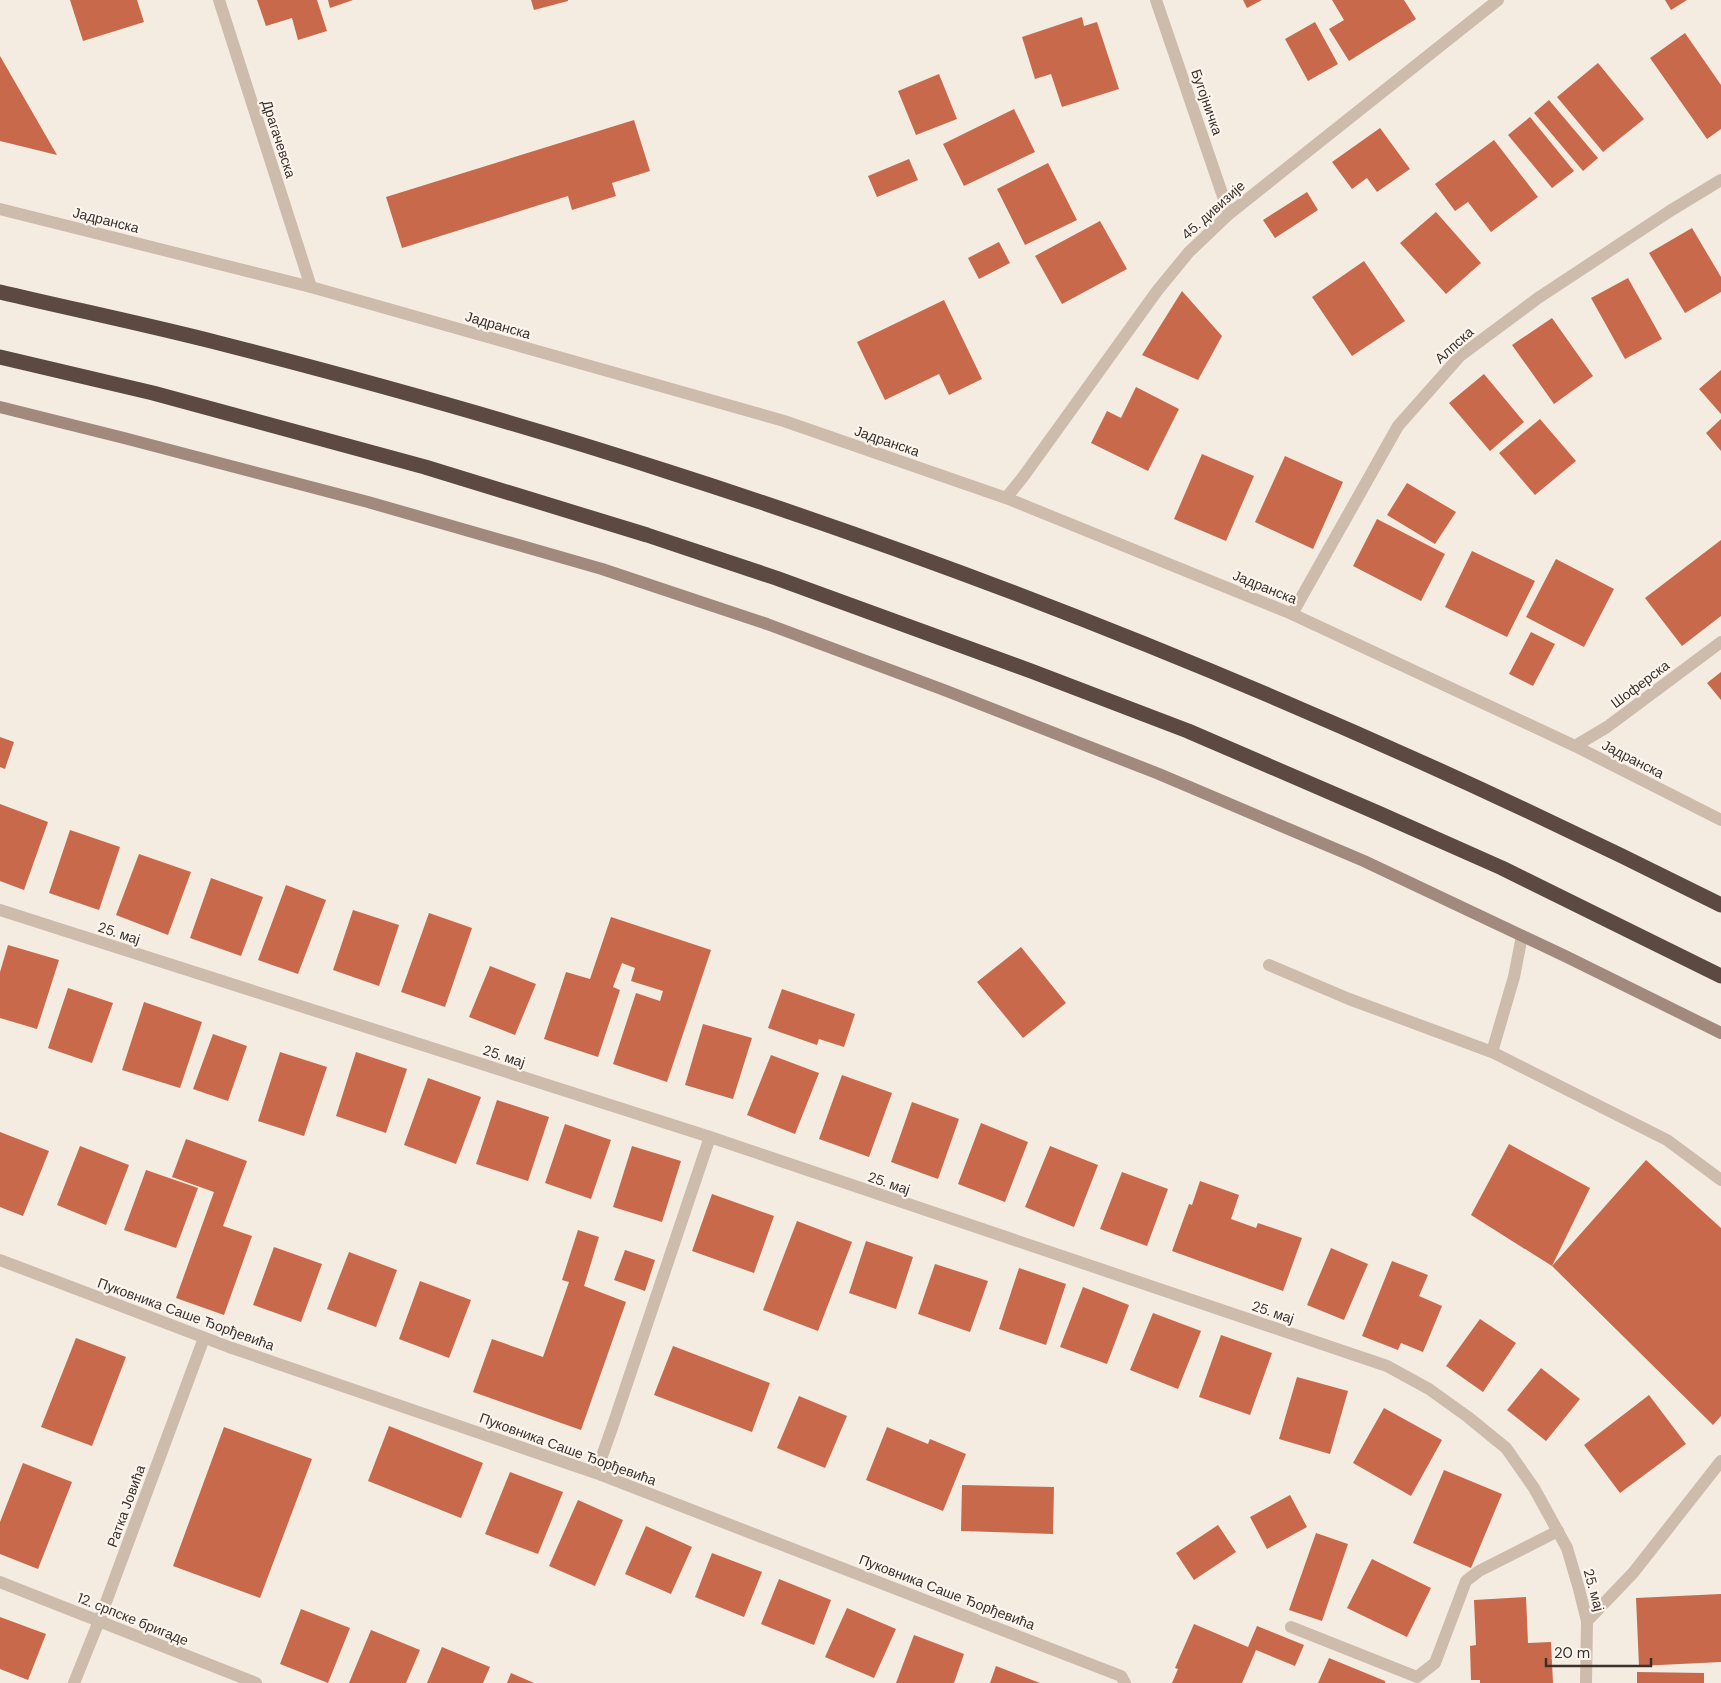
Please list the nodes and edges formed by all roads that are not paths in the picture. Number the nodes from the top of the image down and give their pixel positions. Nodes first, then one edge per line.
1 (219, 0) edge
2 (1156, 0) edge
3 (1498, 0) edge
4 (1721, 180) edge
5 (0, 209) edge
6 (1229, 214) junction
7 (311, 287) junction
8 (0, 292) edge
9 (0, 357) edge
10 (0, 407) edge
11 (1006, 498) junction
12 (1292, 614) junction
13 (1721, 642) edge
14 (1575, 746) junction
15 (1721, 820) edge
16 (1721, 905) edge
17 (0, 910) edge
18 (1522, 936) junction
19 (1269, 965) dead end
20 (1721, 976) edge
21 (1721, 1033) edge
22 (1492, 1052) junction
23 (710, 1138) junction
24 (1721, 1180) edge
25 (0, 1260) edge
26 (204, 1338) junction
27 (1721, 1461) edge
28 (596, 1473) junction
29 (1558, 1531) junction
30 (0, 1582) edge
31 (99, 1621) junction
32 (1587, 1621) junction
33 (1291, 1627) dead end
34 (1123, 1680) edge
35 (74, 1683) edge
36 (256, 1683) edge
37 (1586, 1683) edge

1 - 7 street, Драгачевска
2 - 6 street, Бугојничка
3 - 6 street, 45. дивизије
4 - 12 street, Алпска
5 - 7 street, Јадранска
6 - 11 street, 45. дивизије
7 - 11 street, Јадранска
8 - 16 highway
9 - 20 highway
10 - 18 main road
11 - 12 street, Јадранска
12 - 14 street, Јадранска
13 - 14 street, Шоферска
14 - 15 street, Јадранска
17 - 23 street, 25. мај
18 - 21 main road
18 - 22 street
19 - 22 street
22 - 24 street
23 - 28 street
23 - 29 street, 25. мај
25 - 26 street, Пуковника Саше Ђорђевића
26 - 28 street, Пуковника Саше Ђорђевића
26 - 31 street, Ратка Јовића
27 - 32 street
28 - 34 street, Пуковника Саше Ђорђевића
29 - 32 street, 25. мај
29 - 33 street
30 - 31 street, 12. српске бригаде
31 - 35 street, Ратка Јовића
31 - 36 street, 12. српске бригаде
32 - 37 street, 25. мај

